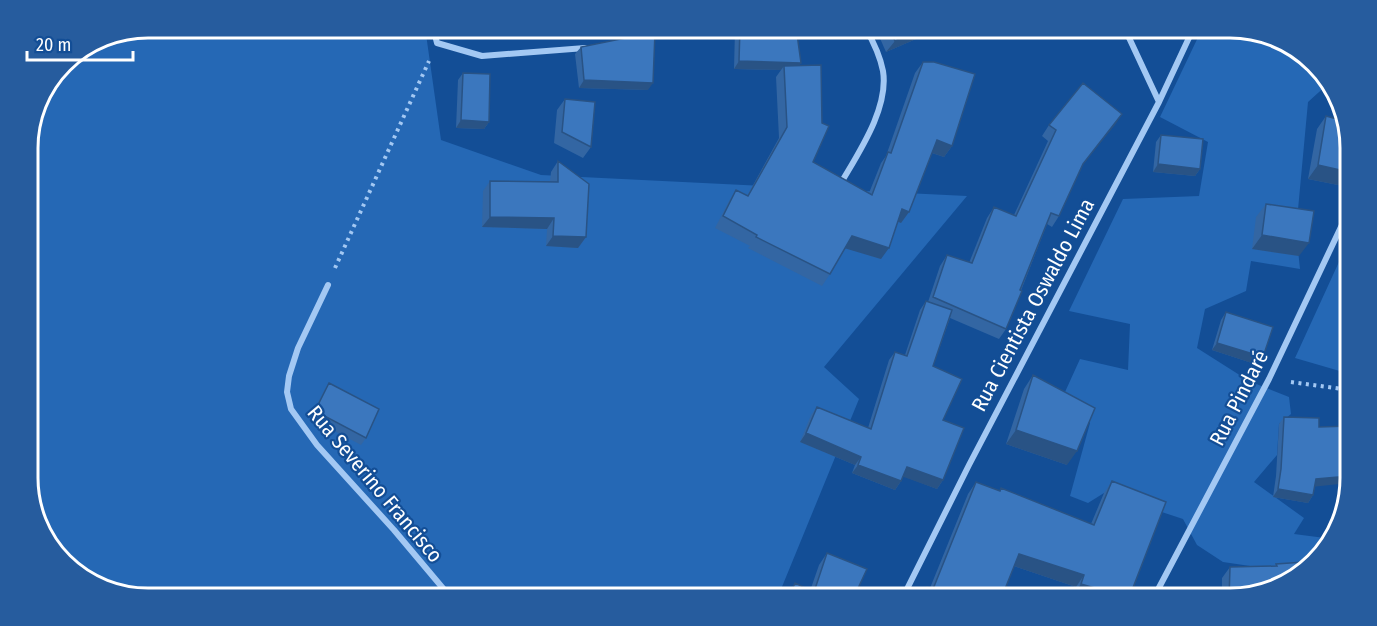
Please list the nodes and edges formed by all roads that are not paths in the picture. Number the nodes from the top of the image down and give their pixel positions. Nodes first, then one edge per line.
1 (435, 38) edge
2 (871, 38) edge
3 (1129, 38) edge
4 (1189, 38) edge
5 (588, 47) edge
6 (1159, 102) junction
7 (841, 183) edge
8 (1340, 229) edge
9 (328, 285) road end
10 (443, 588) edge
11 (908, 588) edge
12 (1159, 588) edge

1 - 5 street
2 - 7 street
3 - 6 street
4 - 6 street, Rua Cientista Oswaldo Lima
6 - 11 street, Rua Cientista Oswaldo Lima
8 - 12 street, Rua Pindaré
9 - 10 street, Rua Severino Francisco

